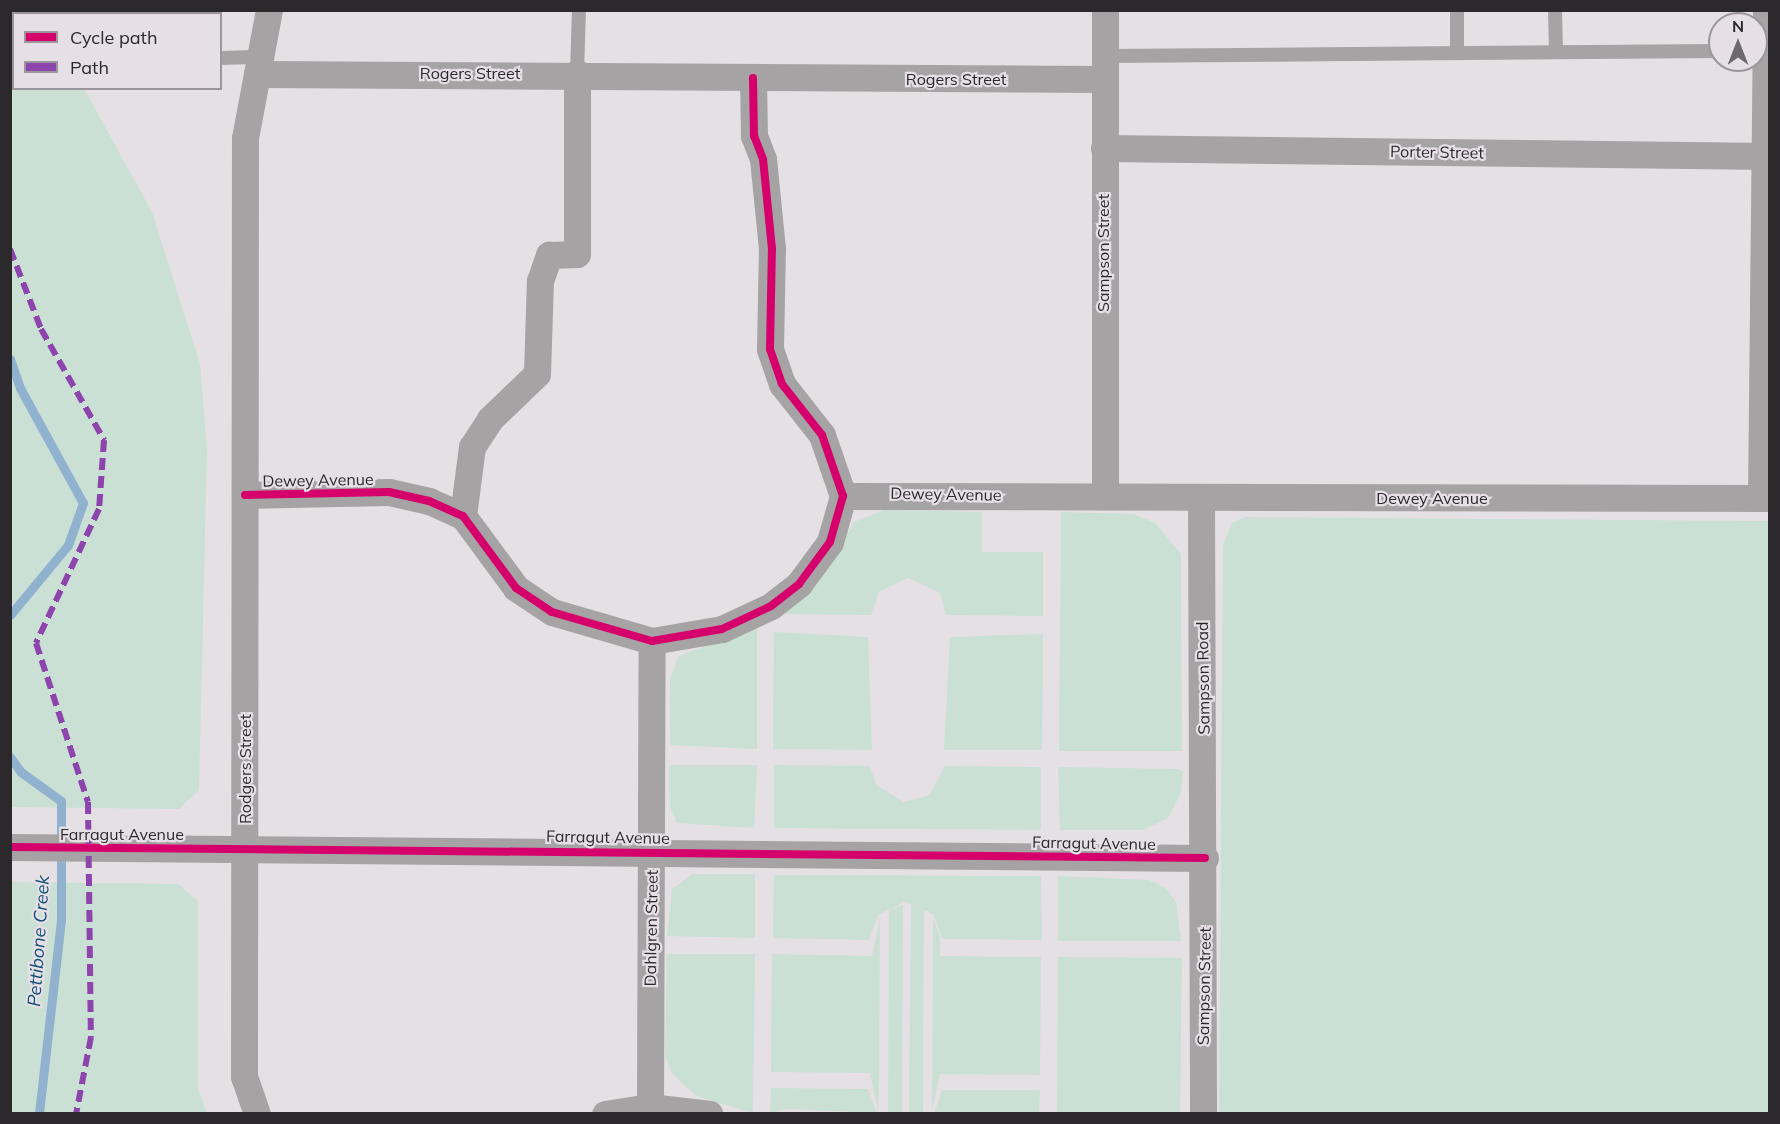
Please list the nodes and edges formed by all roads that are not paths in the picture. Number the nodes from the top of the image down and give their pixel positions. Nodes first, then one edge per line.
1 (269, 10) edge
2 (579, 10) edge
3 (1106, 10) edge
4 (1457, 10) edge
5 (1555, 10) edge
6 (1708, 51) edge
7 (1556, 52) junction
8 (1457, 53) junction
9 (222, 58) edge
10 (259, 66) junction
11 (1105, 68) junction
12 (1764, 72) edge
13 (577, 73) junction
14 (753, 78) junction
15 (1104, 148) junction
16 (1765, 156) edge
17 (246, 495) junction
18 (1105, 495) junction
19 (843, 496) junction
20 (1201, 498) junction
21 (1765, 498) edge
22 (464, 516) junction
23 (652, 641) junction
24 (10, 847) edge
25 (246, 848) junction
26 (652, 851) junction
27 (1205, 858) junction
28 (650, 1107) junction
29 (257, 1113) edge
30 (605, 1113) edge
31 (710, 1113) edge
32 (1203, 1113) edge

1 - 10 street
2 - 13 lane
3 - 11 street, Sampson Street
4 - 8 lane
5 - 7 lane
6 - 7 lane
7 - 8 lane
8 - 11 lane
9 - 10 lane
10 - 13 street, Rogers Street
10 - 17 street
11 - 14 street, Rogers Street
11 - 15 street, Sampson Street
12 - 16 street
13 - 14 street, Rogers Street
13 - 22 street
14 - 19 street
15 - 16 street, Porter Street
15 - 18 street, Sampson Street
16 - 21 street
17 - 22 street, Dewey Avenue
17 - 25 street, Rodgers Street
18 - 19 street, Dewey Avenue
18 - 20 street, Dewey Avenue
19 - 23 street
20 - 21 street, Dewey Avenue
20 - 27 street, Sampson Road
22 - 23 street
23 - 26 street, Dahlgren Street
24 - 25 street, Farragut Avenue
25 - 26 street, Farragut Avenue
25 - 29 street, Rodgers Street
26 - 27 street, Farragut Avenue
26 - 28 street, Dahlgren Street
27 - 32 street, Sampson Street
28 - 30 street
28 - 31 street

